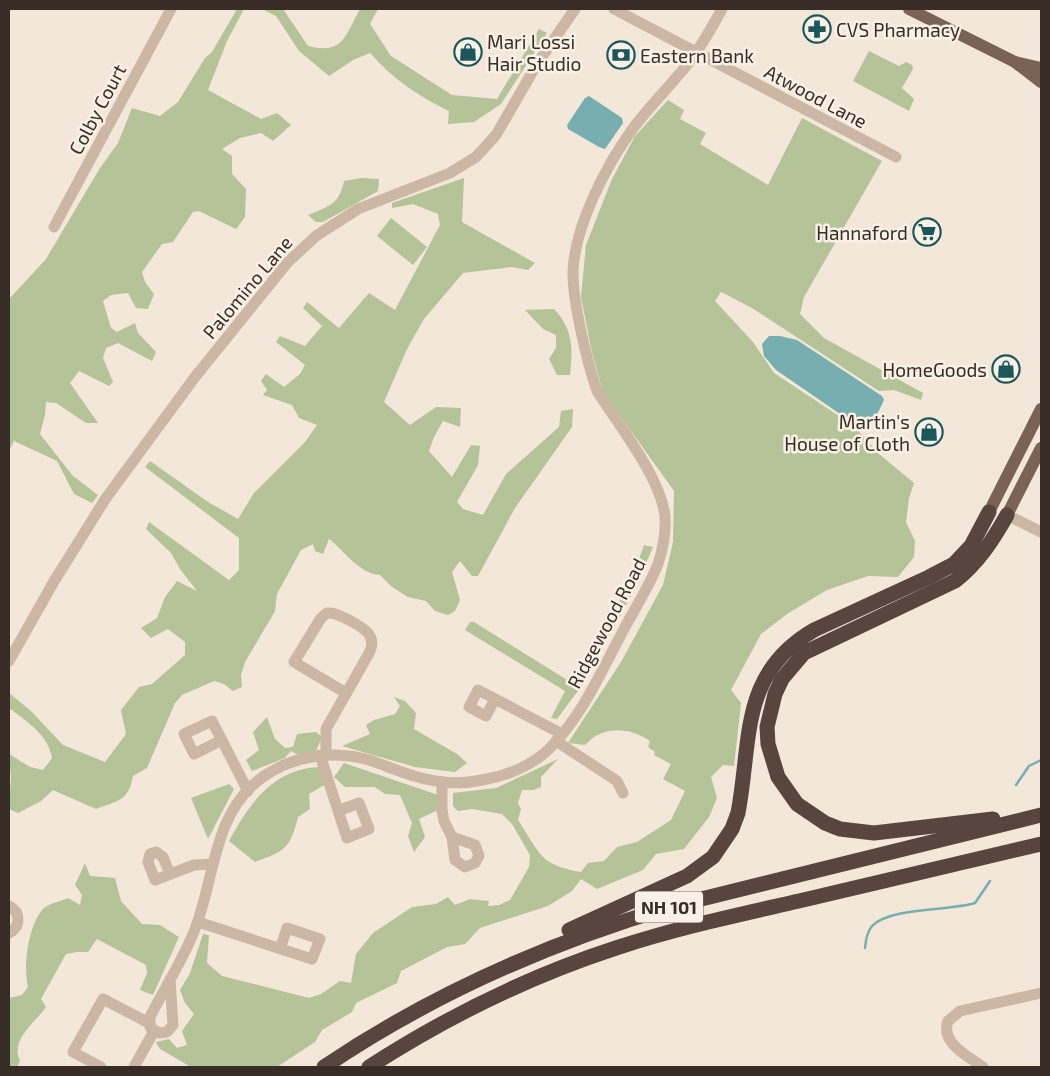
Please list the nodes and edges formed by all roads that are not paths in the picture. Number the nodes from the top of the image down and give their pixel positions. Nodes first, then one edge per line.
1 (171, 9) edge
2 (575, 9) edge
3 (614, 9) edge
4 (722, 9) edge
5 (909, 9) edge
6 (697, 51) junction
7 (1015, 62) junction
8 (1041, 68) edge
9 (1041, 82) edge
10 (896, 157) dead end
11 (54, 226) dead end
12 (1041, 409) edge
13 (1041, 448) edge
14 (989, 512) joint
15 (1007, 515) junction
16 (1041, 532) edge
17 (9, 661) edge
18 (346, 692) junction
19 (495, 699) dead end
20 (559, 738) junction
21 (222, 740) dead end
22 (323, 755) junction
23 (442, 782) junction
24 (248, 791) junction
25 (623, 792) dead end
26 (338, 811) dead end
27 (1041, 814) edge
28 (452, 837) dead end
29 (1041, 844) edge
30 (214, 864) junction
31 (170, 874) dead end
32 (9, 906) edge
33 (198, 922) junction
34 (9, 933) edge
35 (280, 949) dead end
36 (492, 971) junction
37 (170, 979) junction
38 (1041, 993) edge
39 (152, 1027) junction
40 (101, 1067) edge
41 (134, 1067) edge
42 (324, 1067) edge
43 (369, 1067) edge
44 (983, 1067) edge

1 - 11 street, Colby Court
2 - 17 street, Palomino Lane
3 - 6 street, Atwood Lane
4 - 6 street, Ridgewood Road
5 - 7 main road
6 - 10 street, Atwood Lane
6 - 20 street, Ridgewood Road
7 - 8 main road
7 - 9 main road
12 - 14 main road
13 - 15 main road
14 - 36 highway
15 - 16 street
15 - 27 highway
18 - 18 street
18 - 22 street
19 - 20 street
20 - 23 street, Ridgewood Road
20 - 25 street
21 - 24 street
22 - 23 street, Ridgewood Road
22 - 24 street, Ridgewood Road
22 - 26 street
23 - 28 street
24 - 30 street, Ridgewood Road
27 - 36 highway, NH 101
29 - 43 highway, NH 101
30 - 31 street
30 - 33 street, Ridgewood Road
32 - 34 street
33 - 35 street
33 - 37 street, Ridgewood Road
36 - 42 highway, NH 101
37 - 39 street, Ridgewood Road
37 - 39 street, Ridgewood Road
38 - 44 street
39 - 40 street
39 - 41 street

